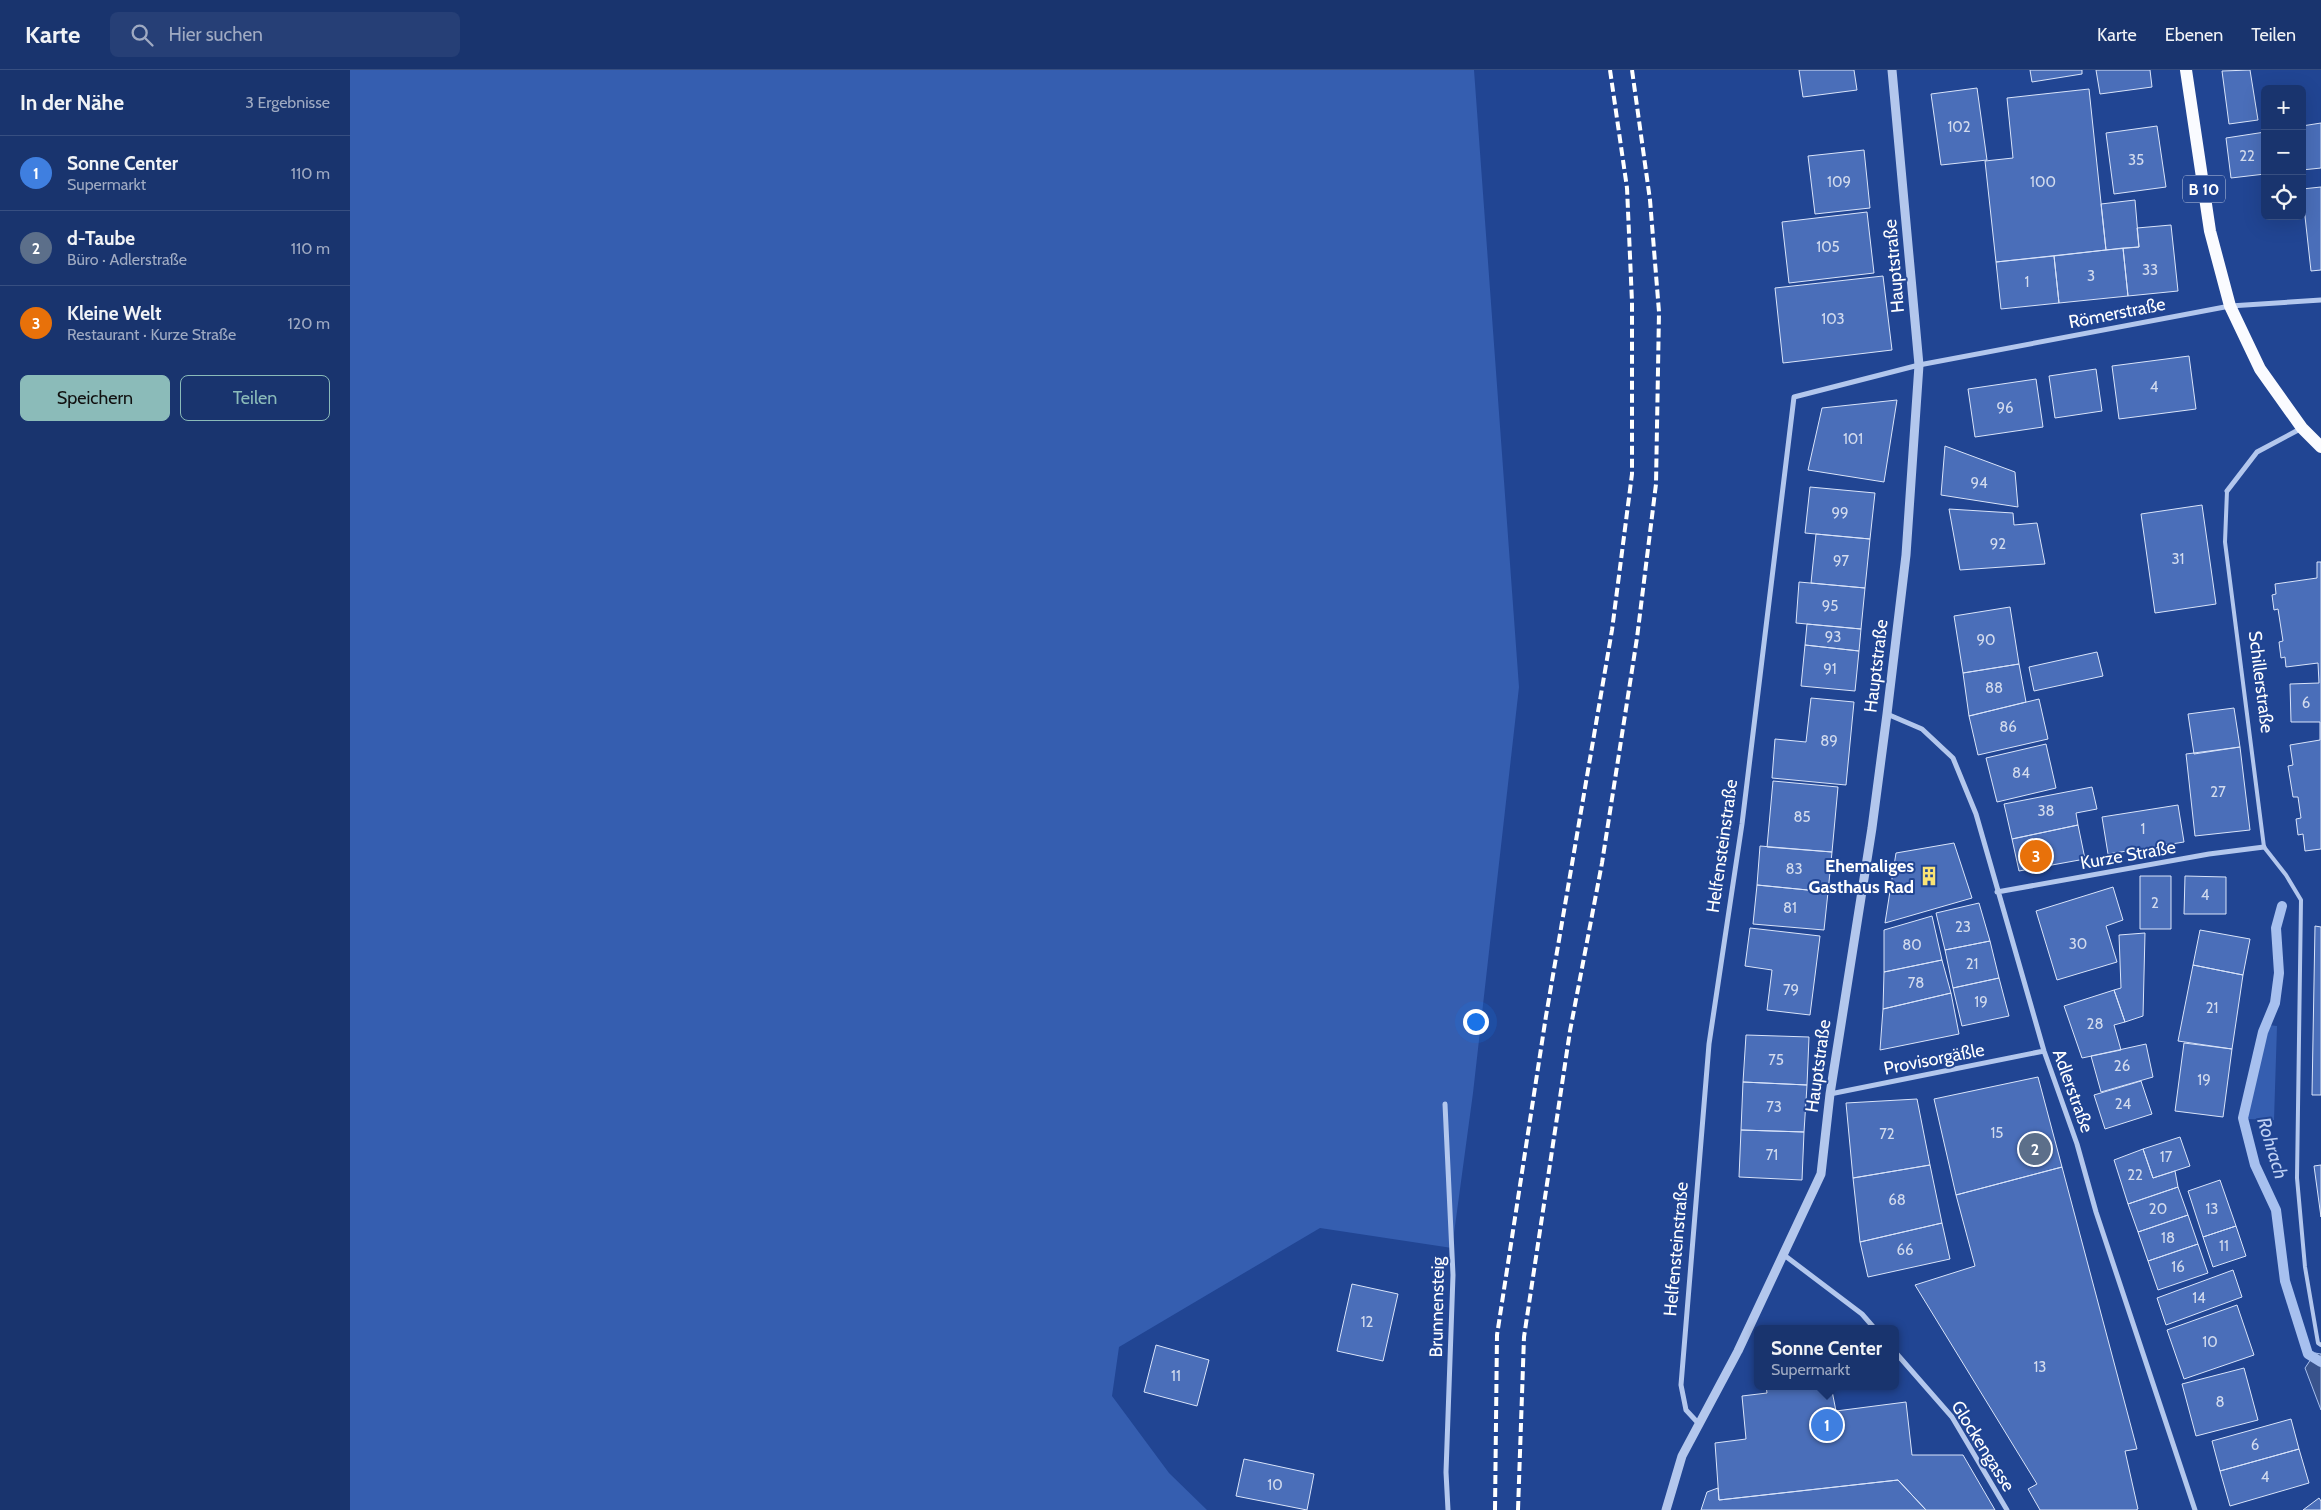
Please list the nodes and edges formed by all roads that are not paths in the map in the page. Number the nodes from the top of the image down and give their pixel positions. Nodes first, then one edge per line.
1 (1892, 70) edge
2 (2186, 70) edge
3 (2321, 300) edge
4 (2230, 306) junction
5 (1919, 365) junction
6 (2302, 428) junction
7 (2321, 447) edge
8 (2227, 491) joint
9 (1887, 714) junction
10 (2264, 846) junction
11 (1997, 892) junction
12 (2044, 1051) junction
13 (1830, 1094) junction
14 (1445, 1104) dead end
15 (1784, 1255) junction
16 (1872, 1325) edge
17 (2321, 1345) edge
18 (1899, 1356) edge
19 (1699, 1424) junction
20 (1448, 1510) edge
21 (1666, 1510) edge
22 (2007, 1510) edge
23 (2195, 1510) edge

1 - 5 street, Hauptstraße
2 - 4 main road, B 10
3 - 4 street, Römerstraße
4 - 5 street, Römerstraße
4 - 6 main road, B 10
5 - 9 street, Hauptstraße
5 - 19 street, Helfensteinstraße
6 - 7 main road, B 10
6 - 8 street, Schillerstraße
8 - 10 lane, Schillerstraße
9 - 11 street, Adlerstraße
9 - 13 street, Hauptstraße
10 - 11 street, Kurze Straße
10 - 17 lane, Schillerstraße
11 - 12 street, Adlerstraße
12 - 13 street, Provisorgäßle
12 - 23 street, Adlerstraße
13 - 15 street, Hauptstraße
14 - 20 street, Brunnensteig
15 - 16 street
15 - 19 street
18 - 22 street, Glockengasse
19 - 21 street

